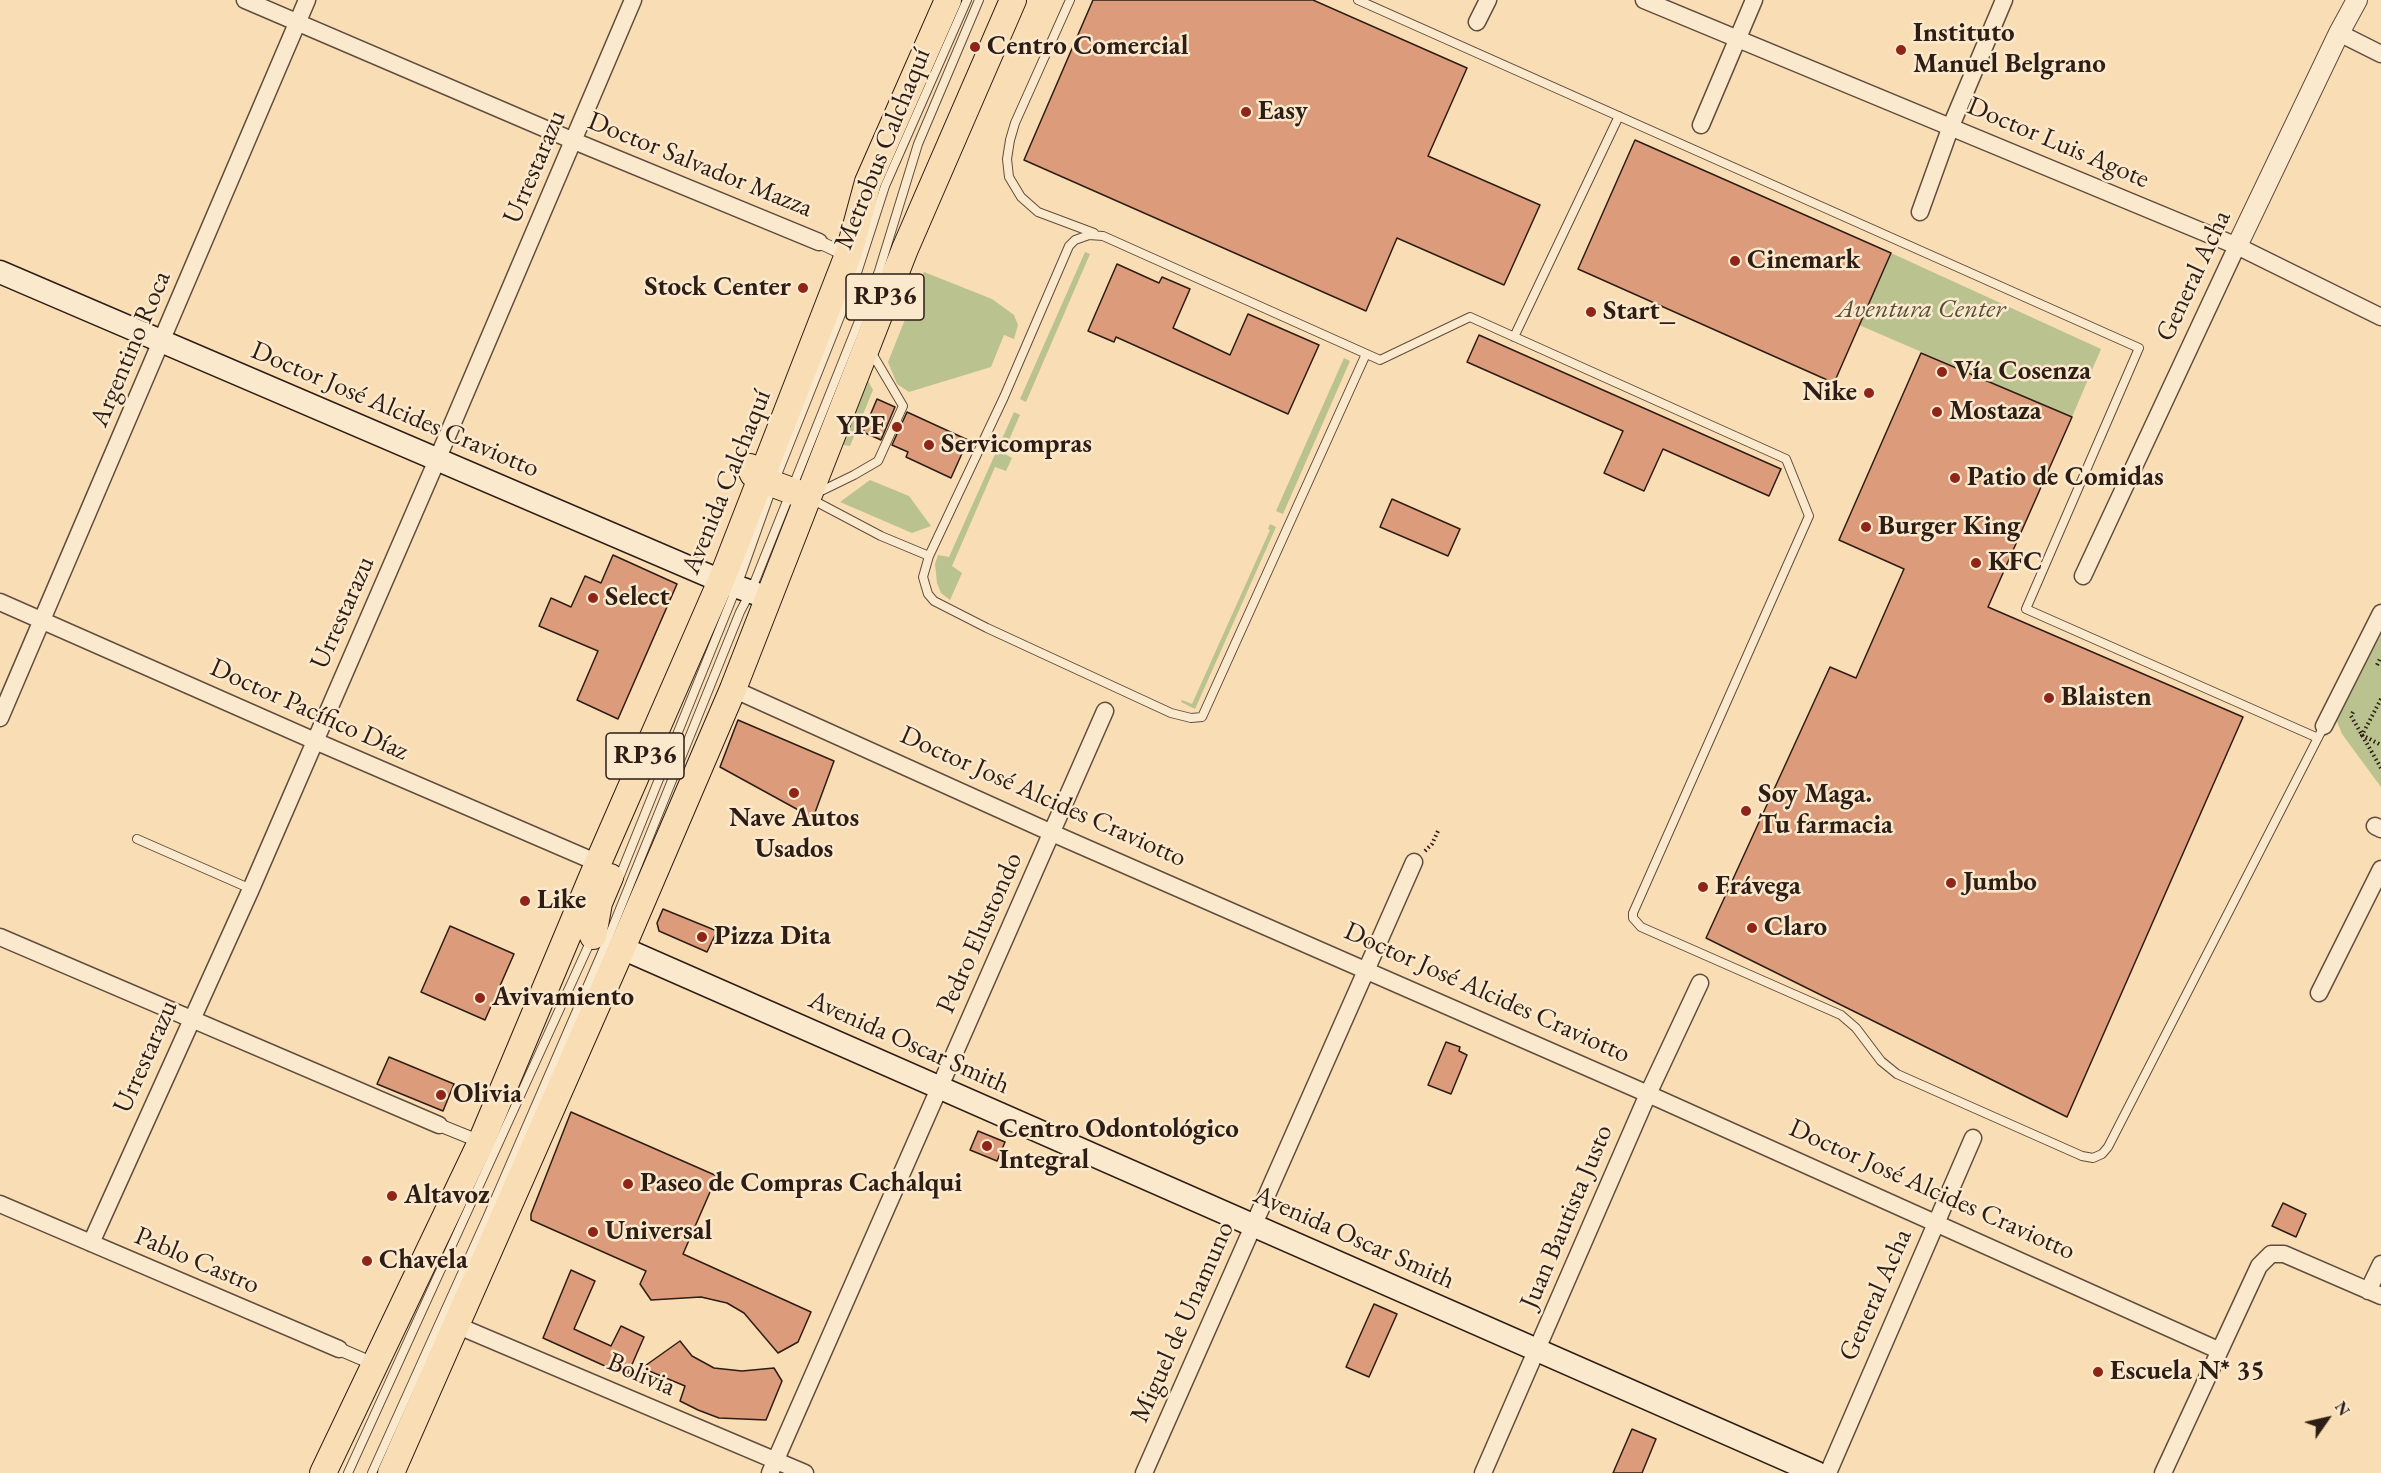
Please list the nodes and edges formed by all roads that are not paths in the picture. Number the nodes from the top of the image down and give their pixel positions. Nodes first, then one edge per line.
1 (245, 0) edge
2 (307, 0) edge
3 (633, 0) edge
4 (948, 0) edge
5 (967, 0) edge
6 (979, 0) edge
7 (1013, 0) edge
8 (1070, 0) edge
9 (1358, 0) edge
10 (1488, 0) edge
11 (1644, 0) edge
12 (1754, 0) edge
13 (2004, 0) edge
14 (2357, 0) edge
15 (1477, 22) dead end
16 (297, 23) junction
17 (2339, 33) junction
18 (1738, 40) junction
19 (2381, 54) edge
20 (1619, 116) junction
21 (1701, 125) dead end
22 (1951, 126) junction
23 (574, 141) junction
24 (868, 182) junction
25 (1920, 213) dead end
26 (1103, 236) junction
27 (828, 246) junction
28 (2238, 246) junction
29 (0, 272) edge
30 (2381, 317) edge
31 (1514, 337) junction
32 (163, 340) junction
33 (866, 344) junction
34 (1366, 354) junction
35 (437, 460) junction
36 (783, 488) junction
37 (929, 556) junction
38 (2084, 576) dead end
39 (744, 589) junction
40 (0, 602) edge
41 (2381, 613) edge
42 (42, 620) junction
43 (733, 689) junction
44 (1105, 711) dead end
45 (664, 714) junction
46 (0, 718) edge
47 (2321, 732) junction
48 (315, 741) junction
49 (1052, 833) junction
50 (137, 839) dead end
51 (1414, 862) road end
52 (598, 863) junction
53 (2381, 869) edge
54 (251, 889) junction
55 (0, 937) edge
56 (598, 939) junction
57 (1364, 970) junction
58 (1700, 982) dead end
59 (2319, 993) dead end
60 (191, 1020) junction
61 (939, 1087) junction
62 (1648, 1094) junction
63 (439, 1125) joint
64 (1973, 1138) dead end
65 (481, 1142) junction
66 (0, 1204) edge
67 (1937, 1224) junction
68 (1253, 1225) junction
69 (91, 1243) junction
70 (2381, 1264) edge
71 (2374, 1293) edge
72 (456, 1325) junction
73 (339, 1350) joint
74 (1538, 1350) junction
75 (2218, 1350) junction
76 (374, 1364) junction
77 (773, 1466) edge
78 (323, 1473) edge
79 (348, 1473) edge
80 (372, 1473) edge
81 (391, 1473) edge
82 (805, 1473) edge
83 (1144, 1473) edge
84 (1483, 1473) edge
85 (1817, 1473) edge
86 (1828, 1473) edge
87 (2163, 1473) edge

1 - 16 street, Doctor Salvador Mazza
2 - 16 street, Argentino Roca
3 - 23 street, Urrestarazu
4 - 24 main road, Avenida Calchaquí / RP36
5 - 36 lane, Metrobus Calchaquí
6 - 36 lane, Metrobus Calchaquí
7 - 33 main road, Avenida Calchaquí / RP36
8 - 26 lane
9 - 20 lane
10 - 15 street
11 - 18 street, Doctor Luis Agote
12 - 18 street
13 - 22 street
14 - 17 street, General Acha
16 - 23 street, Doctor Salvador Mazza
16 - 32 street, Argentino Roca
17 - 19 street
17 - 28 street, General Acha
18 - 21 street
18 - 22 street, Doctor Luis Agote
20 - 31 lane
20 - 47 lane
22 - 25 street
22 - 28 street, Doctor Luis Agote
23 - 27 street, Doctor Salvador Mazza
23 - 35 street, Urrestarazu
24 - 27 main road
24 - 36 main road, Avenida Calchaquí / RP36
26 - 34 lane
26 - 37 lane
27 - 36 main road
28 - 30 street, Doctor Luis Agote
28 - 38 street, General Acha
29 - 32 main road, Doctor José Alcides Craviotto
31 - 34 lane
31 - 47 lane
32 - 35 main road, Doctor José Alcides Craviotto
32 - 42 street, Argentino Roca
33 - 36 main road, Avenida Calchaquí / RP36
33 - 36 lane
34 - 37 lane
35 - 39 main road, Doctor José Alcides Craviotto
35 - 48 street, Urrestarazu
36 - 37 lane
36 - 39 main road, Avenida Calchaquí / RP36
36 - 39 main road, Avenida Calchaquí / RP36
39 - 43 main road, Avenida Calchaquí / RP36
39 - 45 main road, Avenida Calchaquí / RP36
39 - 56 lane
39 - 56 lane
40 - 42 street, Doctor Pacífico Díaz
41 - 47 street
42 - 46 street, Argentino Roca
42 - 48 street, Doctor Pacífico Díaz
43 - 49 street, Doctor José Alcides Craviotto
43 - 56 main road, Avenida Calchaquí / RP36
44 - 49 street, Pedro Elustondo
45 - 52 main road, Avenida Calchaquí / RP36
45 - 56 main road
48 - 52 street, Doctor Pacífico Díaz
48 - 54 street, Urrestarazu
49 - 57 street, Doctor José Alcides Craviotto
49 - 61 street, Pedro Elustondo
50 - 54 lane
51 - 57 street, Miguel de Unamuno
52 - 56 main road, Avenida Calchaquí / RP36
53 - 59 street
54 - 60 street, Urrestarazu
55 - 60 street
56 - 61 main road, Avenida Oscar Smith
56 - 65 main road, Avenida Calchaquí / RP36
56 - 72 main road, Avenida Calchaquí / RP36
56 - 79 lane
56 - 80 lane
57 - 62 street, Doctor José Alcides Craviotto
57 - 68 street, Miguel de Unamuno
58 - 62 street, Juan Bautista Justo
60 - 63 street
60 - 69 street, Urrestarazu
61 - 68 main road, Avenida Oscar Smith
61 - 77 street, Pedro Elustondo
62 - 67 street, Doctor José Alcides Craviotto
62 - 74 street, Juan Bautista Justo
63 - 65 street
64 - 67 street, General Acha
65 - 76 main road, Avenida Calchaquí / RP36
66 - 69 street, Pablo Castro
67 - 75 street, Doctor José Alcides Craviotto
67 - 86 street, General Acha
68 - 74 main road, Avenida Oscar Smith
68 - 83 street, Miguel de Unamuno
69 - 73 street, Pablo Castro
70 - 71 street
71 - 75 street
72 - 77 street, Bolivia
72 - 81 main road, Avenida Calchaquí / RP36
73 - 76 street, Pablo Castro
74 - 84 street, Juan Bautista Justo
74 - 85 main road, Avenida Oscar Smith
75 - 87 street
76 - 78 main road, Avenida Calchaquí / RP36
77 - 82 street, Bolivia

